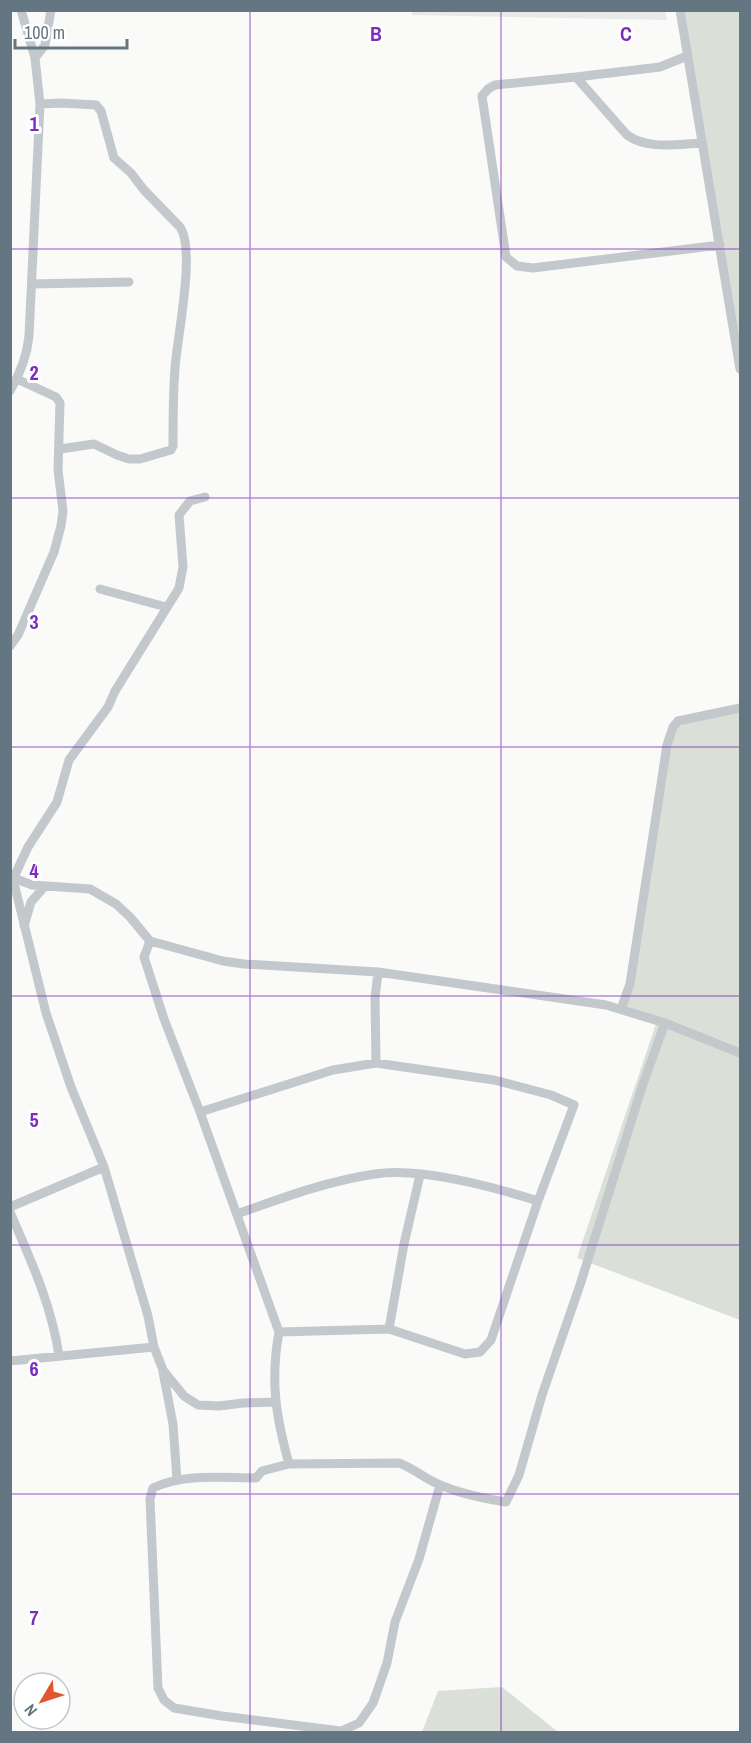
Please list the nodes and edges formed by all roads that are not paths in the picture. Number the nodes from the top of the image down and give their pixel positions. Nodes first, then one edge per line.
1 (21, 10) edge
2 (51, 10) edge
3 (680, 10) edge
4 (687, 56) junction
5 (35, 58) junction
6 (576, 77) junction
7 (40, 104) junction
8 (702, 143) junction
9 (720, 245) junction
10 (129, 282) dead end
11 (32, 284) junction
12 (741, 369) edge
13 (18, 379) junction
14 (10, 391) edge
15 (60, 450) junction
16 (205, 496) dead end
17 (100, 589) dead end
18 (166, 607) junction
19 (10, 646) edge
20 (741, 708) edge
21 (12, 878) edge
22 (45, 886) junction
23 (24, 928) junction
24 (150, 941) junction
25 (378, 972) junction
26 (621, 1009) junction
27 (665, 1023) junction
28 (741, 1053) edge
29 (376, 1063) junction
30 (200, 1112) junction
31 (104, 1167) junction
32 (420, 1175) junction
33 (538, 1201) junction
34 (10, 1207) edge
35 (10, 1212) edge
36 (237, 1214) junction
37 (389, 1329) junction
38 (279, 1332) junction
39 (154, 1347) junction
40 (59, 1356) junction
41 (10, 1361) edge
42 (163, 1370) junction
43 (276, 1402) junction
44 (289, 1464) junction
45 (177, 1480) junction
46 (440, 1485) junction

1 - 5 street
2 - 5 street
3 - 4 street
4 - 6 street
4 - 8 street
5 - 7 street
6 - 8 street
6 - 9 street
7 - 11 street
7 - 15 street
8 - 9 street
9 - 12 street
10 - 11 street
11 - 13 street
13 - 14 street
13 - 15 street
15 - 19 street
16 - 18 street
17 - 18 street
18 - 21 street
20 - 26 street
21 - 22 street
21 - 23 street
22 - 23 street
22 - 24 street
23 - 31 street
24 - 25 street
24 - 30 street
25 - 26 street
25 - 29 street
26 - 27 street
27 - 28 street
27 - 46 street
29 - 30 street
29 - 33 street
30 - 36 street
31 - 34 street
31 - 39 street
32 - 33 street
32 - 36 street
32 - 37 street
33 - 37 street
35 - 40 street
36 - 38 street
37 - 38 street
38 - 43 street
39 - 40 street
39 - 42 street
40 - 41 street
42 - 43 street
42 - 45 street
43 - 44 street
44 - 45 street
44 - 46 street
45 - 46 street

